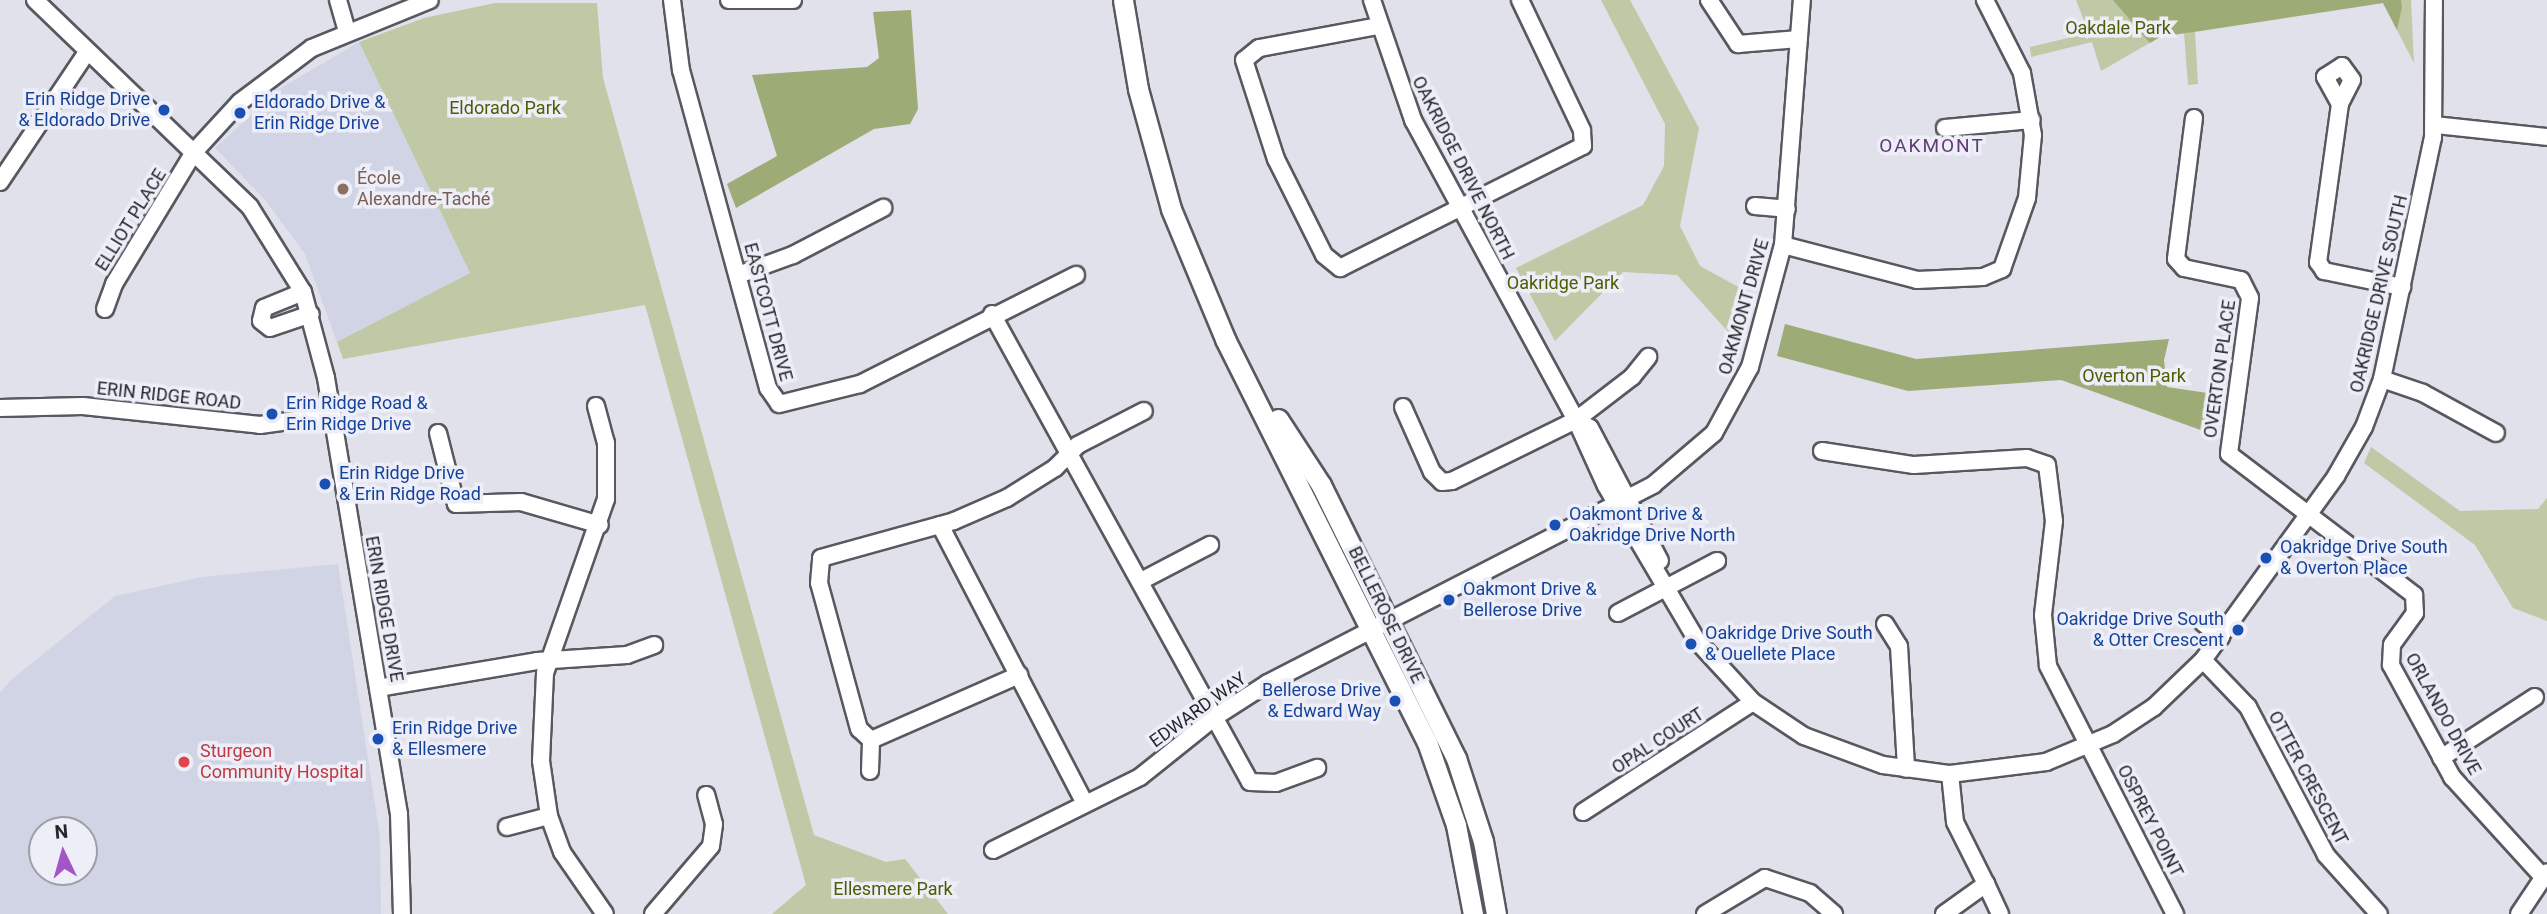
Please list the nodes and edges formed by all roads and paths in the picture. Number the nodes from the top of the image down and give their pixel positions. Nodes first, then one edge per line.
1 (35, 0) edge
2 (338, 0) edge
3 (430, 0) edge
4 (672, 0) edge
5 (729, 0) edge
6 (793, 0) edge
7 (1123, 0) edge
8 (1372, 0) edge
9 (1520, 0) edge
10 (1709, 0) edge
11 (1801, 0) edge
12 (1985, 0) edge
13 (2434, 0) edge
14 (1378, 26) junction
15 (347, 31) junction
16 (1799, 40) junction
17 (87, 52) junction
18 (2340, 104) dead end
19 (2194, 118) dead end
20 (2032, 120) junction
21 (2435, 125) junction
22 (1945, 128) dead end
23 (2547, 137) edge
24 (194, 152) junction
25 (0, 182) edge
26 (1755, 206) dead end
27 (883, 208) dead end
28 (1787, 209) junction
29 (1462, 210) junction
30 (1783, 245) junction
31 (738, 275) junction
32 (1076, 275) dead end
33 (2402, 288) junction
34 (303, 292) junction
35 (105, 309) dead end
36 (310, 314) junction
37 (992, 314) junction
38 (1648, 357) dead end
39 (2382, 379) junction
40 (596, 406) dead end
41 (1404, 407) dead end
42 (0, 408) edge
43 (1144, 411) dead end
44 (332, 415) junction
45 (1576, 420) junction
46 (438, 433) dead end
47 (2496, 433) dead end
48 (1822, 451) dead end
49 (1070, 453) junction
50 (1622, 501) junction
51 (2308, 515) junction
52 (600, 525) junction
53 (940, 525) junction
54 (1210, 545) dead end
55 (1717, 561) dead end
56 (1142, 581) junction
57 (1667, 587) junction
58 (1618, 613) dead end
59 (1381, 624) junction
60 (1885, 624) dead end
61 (2203, 624) dead end
62 (2221, 637) junction
63 (654, 645) dead end
64 (549, 660) junction
65 (2203, 660) junction
66 (1019, 675) junction
67 (378, 688) junction
68 (2535, 697) dead end
69 (1753, 702) junction
70 (1214, 717) junction
71 (872, 740) junction
72 (2088, 746) junction
73 (2441, 758) junction
74 (1317, 768) dead end
75 (1906, 769) junction
76 (870, 771) dead end
77 (1951, 774) junction
78 (706, 795) dead end
79 (1085, 804) junction
80 (1583, 813) dead end
81 (549, 816) junction
82 (507, 827) dead end
83 (993, 850) dead end
84 (2545, 874) edge
85 (1986, 884) junction
86 (402, 914) edge
87 (605, 914) edge
88 (653, 914) edge
89 (1472, 914) edge
90 (1496, 914) edge
91 (1705, 914) edge
92 (1834, 914) edge
93 (1944, 914) edge
94 (2000, 914) edge
95 (2175, 914) edge
96 (2379, 914) edge
97 (2519, 914) edge

1 - 17 street, ERIN RIDGE DRIVE
2 - 15 street
3 - 15 street, ELLIOT PLACE
4 - 31 street, EASTCOTT DRIVE
5 - 6 street
7 - 59 main road, BELLEROSE DRIVE
8 - 14 street, OAKRIDGE DRIVE NORTH
9 - 29 street
10 - 16 street
11 - 16 street, OAKMONT DRIVE
12 - 20 street
13 - 21 street, OAKRIDGE DRIVE SOUTH
14 - 29 street, OAKRIDGE DRIVE NORTH
14 - 29 street
15 - 24 street, ELLIOT PLACE
16 - 28 street, OAKMONT DRIVE
17 - 24 street, ERIN RIDGE DRIVE
17 - 25 street
18 - 33 street
19 - 51 street, OVERTON PLACE
20 - 22 street
20 - 30 street
21 - 23 street
21 - 33 street, OAKRIDGE DRIVE SOUTH
24 - 34 street, ERIN RIDGE DRIVE
24 - 35 street, ELLIOT PLACE
26 - 28 street
27 - 31 street
28 - 30 street, OAKMONT DRIVE
29 - 45 street, OAKRIDGE DRIVE NORTH
30 - 50 street, OAKMONT DRIVE
31 - 37 street, EASTCOTT DRIVE
32 - 37 street, EASTCOTT DRIVE
33 - 39 street, OAKRIDGE DRIVE SOUTH
34 - 36 street, ERIN RIDGE DRIVE
34 - 36 street
36 - 44 street, ERIN RIDGE DRIVE
37 - 49 street
38 - 45 street
39 - 47 street
39 - 51 street, OAKRIDGE DRIVE SOUTH
40 - 52 street
41 - 45 street
42 - 44 street, ERIN RIDGE ROAD
43 - 49 street
44 - 67 street, ERIN RIDGE DRIVE
45 - 50 street, OAKRIDGE DRIVE NORTH
46 - 52 street
48 - 72 street, OSPREY POINT
49 - 53 street
49 - 56 street
50 - 57 street, OAKRIDGE DRIVE SOUTH
50 - 59 street, OAKMONT DRIVE
51 - 62 street, OAKRIDGE DRIVE SOUTH
51 - 73 street, ORLANDO DRIVE
52 - 64 street
53 - 66 street
53 - 71 street
54 - 56 street
55 - 57 street
56 - 70 street
57 - 58 street
57 - 69 street, OAKRIDGE DRIVE SOUTH
59 - 70 street, EDWARD WAY
59 - 89 main road, BELLEROSE DRIVE
59 - 90 main road, BELLEROSE DRIVE
60 - 75 street
61 - 62 street
62 - 65 street, OAKRIDGE DRIVE SOUTH
63 - 64 street
64 - 67 street
64 - 81 street
65 - 72 street, OAKRIDGE DRIVE SOUTH
65 - 96 street, OTTER CRESCENT
66 - 71 street
66 - 79 street
67 - 86 street, ERIN RIDGE DRIVE
68 - 73 street
69 - 75 street, OAKRIDGE DRIVE SOUTH
69 - 80 street, OPAL COURT
70 - 74 street
70 - 79 street, EDWARD WAY
71 - 76 street
72 - 77 street, OAKRIDGE DRIVE SOUTH
72 - 95 street, OSPREY POINT
73 - 84 street, ORLANDO DRIVE
75 - 77 street, OAKRIDGE DRIVE SOUTH
77 - 85 street
78 - 88 street
79 - 83 street, EDWARD WAY
81 - 82 street
81 - 87 street
84 - 97 street
85 - 93 street
85 - 94 street
91 - 92 street

